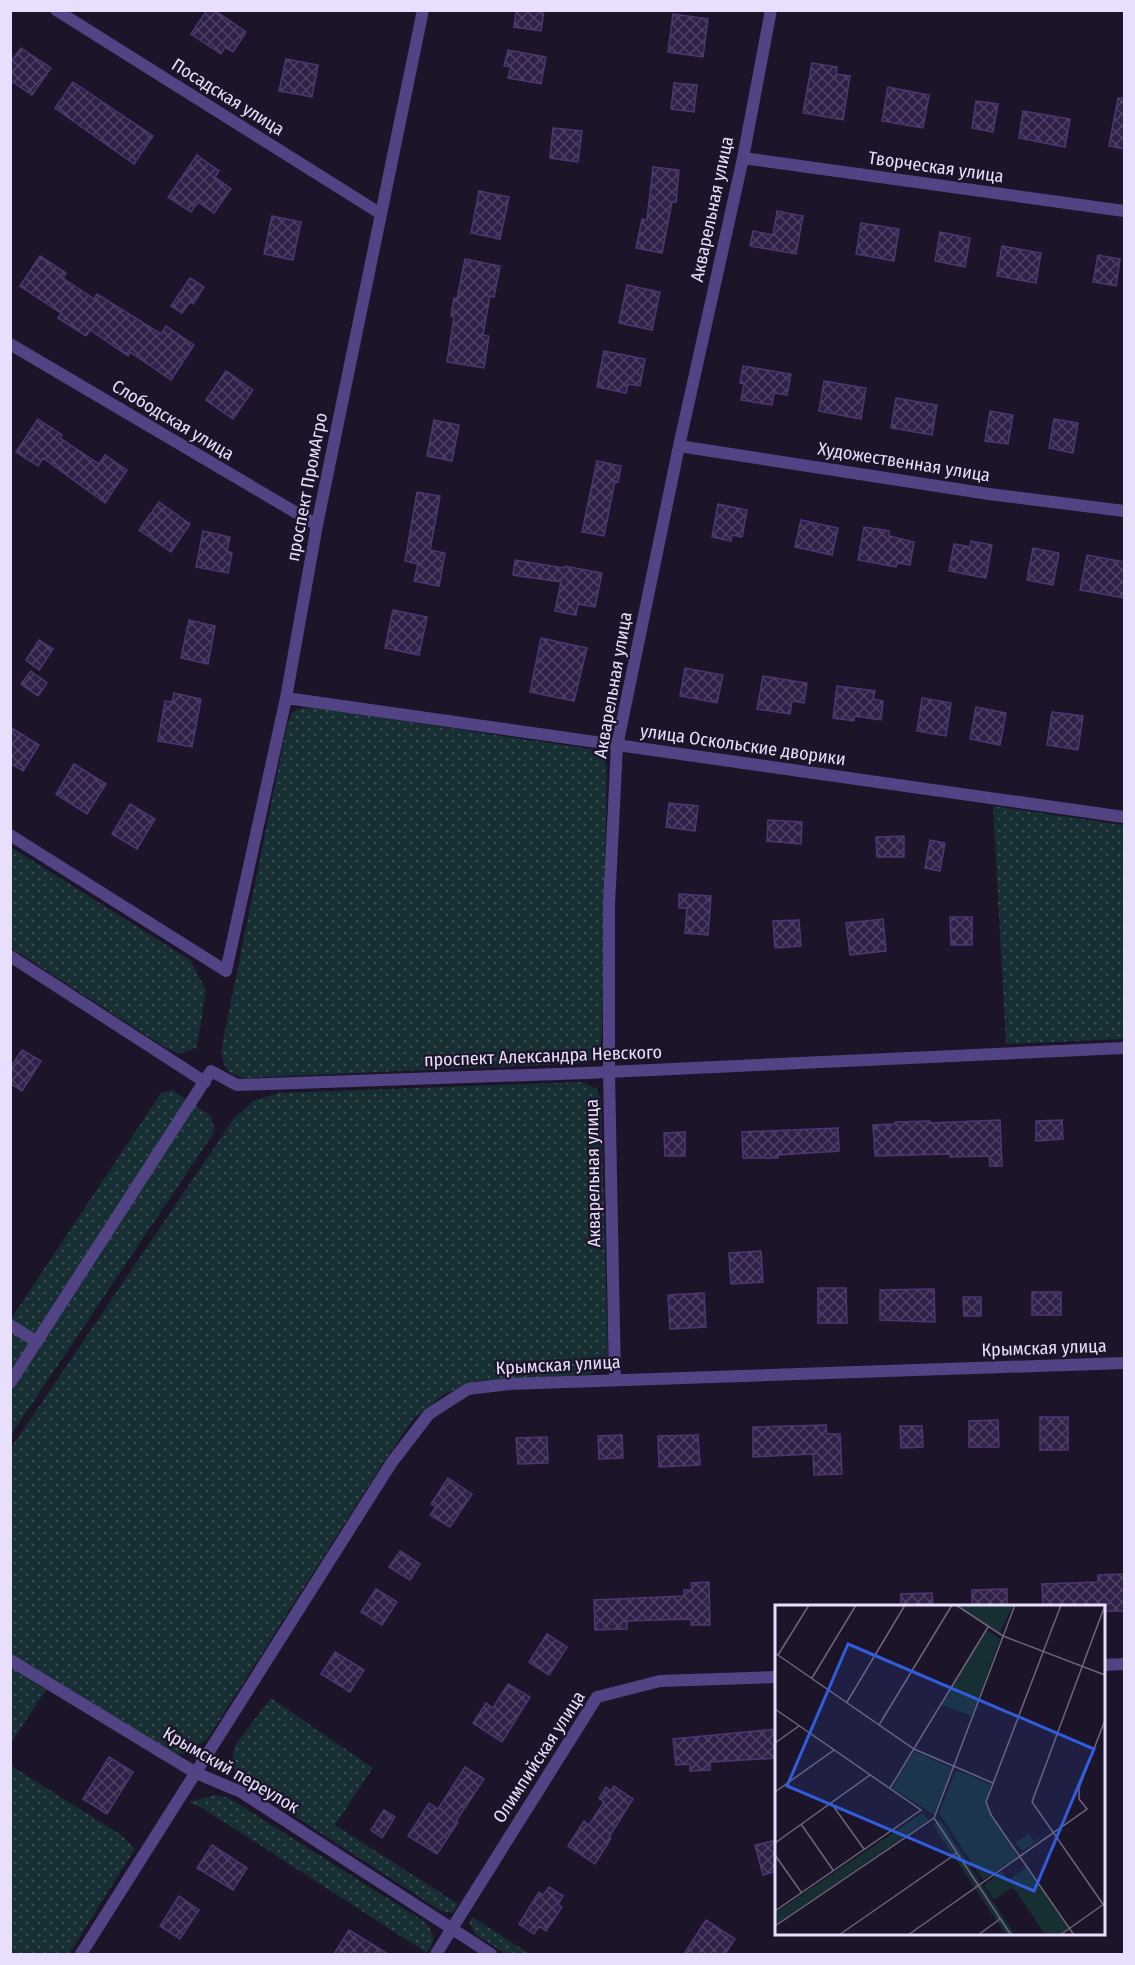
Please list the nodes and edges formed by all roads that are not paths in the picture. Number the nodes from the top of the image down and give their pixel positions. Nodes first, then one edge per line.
1 (56, 10) edge
2 (423, 10) edge
3 (771, 10) edge
4 (743, 158) junction
5 (1125, 211) edge
6 (381, 214) junction
7 (11, 347) edge
8 (679, 446) junction
9 (1125, 512) edge
10 (317, 525) junction
11 (286, 698) junction
12 (617, 746) junction
13 (1125, 817) edge
14 (10, 835) edge
15 (10, 956) edge
16 (1125, 1048) edge
17 (609, 1072) junction
18 (205, 1082) junction
19 (10, 1325) edge
20 (37, 1342) junction
21 (1125, 1363) edge
22 (615, 1380) junction
23 (10, 1383) edge
24 (10, 1660) edge
25 (1125, 1664) edge
26 (1105, 1665) edge
27 (775, 1677) edge
28 (196, 1773) junction
29 (452, 1929) junction
30 (81, 1954) edge
31 (435, 1954) edge
32 (492, 1954) edge

1 - 6 street, Посадская улица
2 - 6 street, проспект ПромАгро
3 - 4 street, Акварельная улица
4 - 5 street, Творческая улица
4 - 8 street, Акварельная улица
6 - 10 street, проспект ПромАгро
7 - 10 street, Слободская улица
8 - 9 street, Художественная улица
8 - 12 street, Акварельная улица
10 - 11 street, проспект ПромАгро
11 - 12 street, улица Оскольские дворики
11 - 14 street, проспект ПромАгро
12 - 13 street, улица Оскольские дворики
12 - 17 street, Акварельная улица
15 - 18 street
16 - 17 street, проспект Александра Невского
17 - 18 street, проспект Александра Невского
17 - 22 street, Акварельная улица
18 - 20 street
19 - 20 street
20 - 23 street
21 - 22 street, Крымская улица
22 - 28 street, Крымская улица
24 - 28 street, Крымский переулок
25 - 26 street
27 - 29 street, Олимпийская улица
28 - 29 street, Крымский переулок
28 - 30 street, Крымская улица
29 - 31 street, Олимпийская улица
29 - 32 street, Крымский переулок

